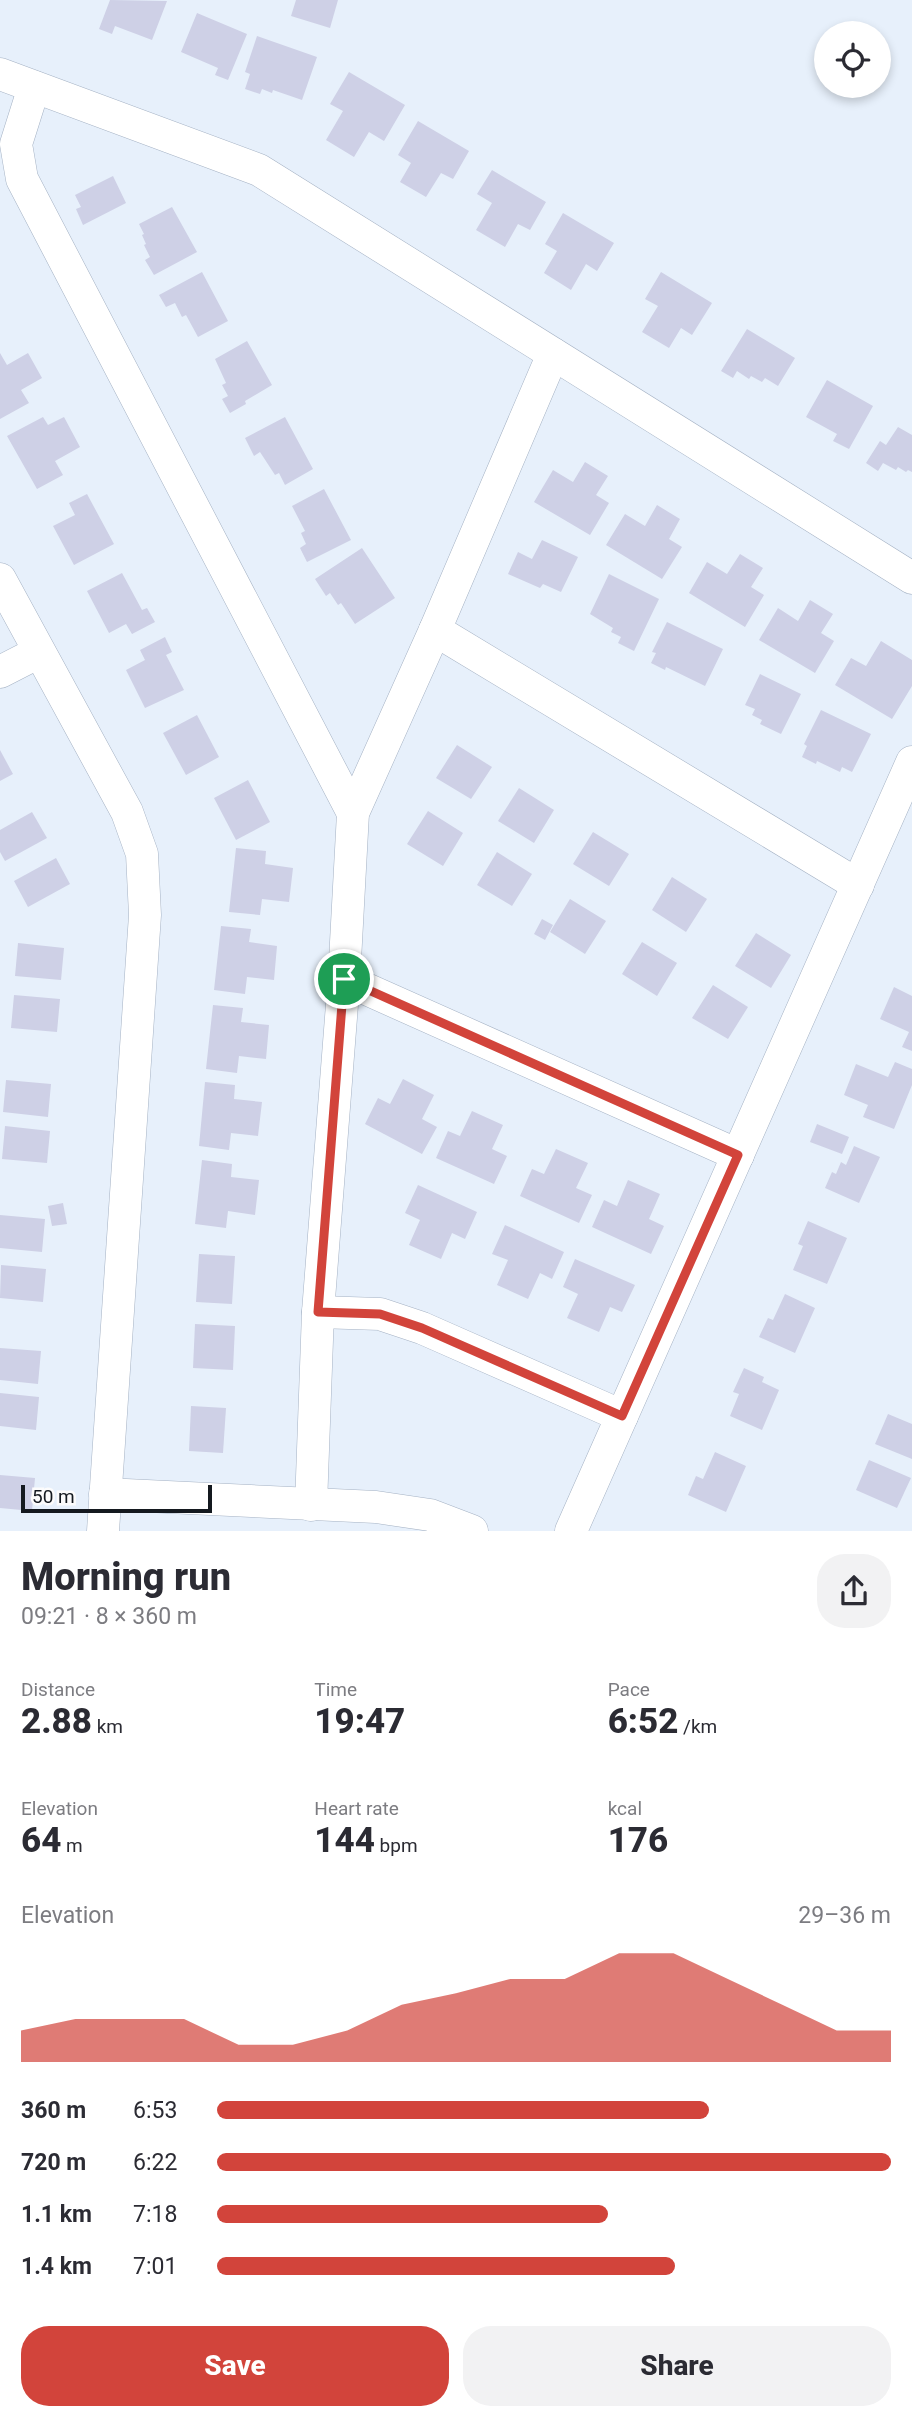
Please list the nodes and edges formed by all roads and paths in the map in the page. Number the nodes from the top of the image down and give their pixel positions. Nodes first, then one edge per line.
1 (0, 74) edge
2 (34, 87) junction
3 (553, 354) junction
4 (912, 578) edge
5 (0, 579) edge
6 (435, 630) junction
7 (39, 652) junction
8 (0, 671) edge
9 (912, 762) edge
10 (353, 813) junction
11 (859, 885) junction
12 (344, 979) junction
13 (738, 1155) junction
14 (318, 1312) junction
15 (622, 1416) junction
16 (105, 1494) junction
17 (311, 1505) junction
18 (103, 1531) edge
19 (472, 1531) edge
20 (571, 1531) edge

1 - 2 street
2 - 3 street
2 - 10 street
3 - 4 street
3 - 6 street
5 - 7 street
6 - 10 street
6 - 11 street
7 - 8 street
7 - 16 street
9 - 11 street
10 - 12 street
11 - 13 street
12 - 13 street
12 - 14 street
13 - 15 street
14 - 15 street
14 - 17 street
15 - 20 street
16 - 17 street
16 - 18 street
17 - 19 street

